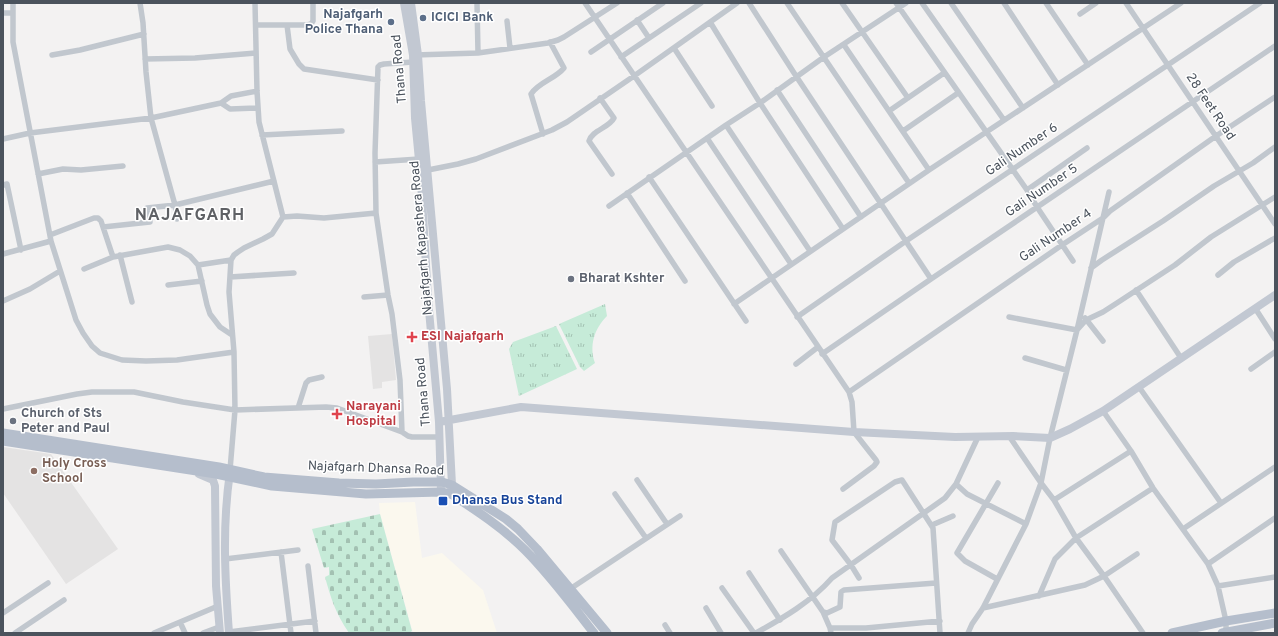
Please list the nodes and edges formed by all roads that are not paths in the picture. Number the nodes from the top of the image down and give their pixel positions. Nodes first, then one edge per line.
1 (13, 3) edge
2 (140, 3) edge
3 (255, 3) edge
4 (313, 3) edge
5 (404, 3) edge
6 (411, 3) edge
7 (477, 3) edge
8 (585, 3) edge
9 (617, 3) edge
10 (663, 3) edge
11 (701, 3) edge
12 (738, 3) edge
13 (749, 3) edge
14 (787, 3) edge
15 (842, 3) edge
16 (906, 3) edge
17 (922, 3) edge
18 (951, 3) edge
19 (1004, 3) edge
20 (1046, 3) edge
21 (1096, 3) edge
22 (1126, 3) edge
23 (1181, 3) edge
24 (1260, 3) edge
25 (898, 5) edge
26 (3, 13) edge
27 (13, 13) junction
28 (1080, 14) dead end
29 (594, 18) junction
30 (637, 20) junction
31 (507, 21) dead end
32 (710, 22) junction
33 (256, 25) junction
34 (287, 25) junction
35 (1144, 28) junction
36 (863, 33) junction
37 (144, 34) junction
38 (649, 38) junction
39 (609, 39) junction
40 (550, 42) junction
41 (844, 45) junction
42 (1275, 46) edge
43 (510, 48) junction
44 (674, 48) junction
45 (590, 52) dead end
46 (256, 53) junction
47 (478, 53) junction
48 (52, 55) dead end
49 (621, 57) junction
50 (824, 57) junction
51 (414, 58) junction
52 (145, 59) junction
53 (1088, 65) junction
54 (1169, 65) junction
55 (944, 73) junction
56 (634, 76) junction
57 (796, 76) junction
58 (378, 80) junction
59 (1058, 85) junction
60 (777, 90) junction
61 (257, 91) junction
62 (958, 93) junction
63 (1275, 97) edge
64 (600, 98) junction
65 (908, 98) junction
66 (1193, 102) junction
67 (760, 103) junction
68 (221, 104) junction
69 (712, 106) dead end
70 (258, 108) junction
71 (1023, 108) junction
72 (889, 111) junction
73 (151, 118) junction
74 (1004, 120) junction
75 (726, 125) junction
76 (903, 130) junction
77 (342, 131) dead end
78 (986, 132) junction
79 (30, 133) junction
80 (262, 134) junction
81 (543, 134) junction
82 (1216, 136) junction
83 (3, 138) edge
84 (707, 138) junction
85 (1275, 147) edge
86 (1087, 148) dead end
87 (686, 152) junction
88 (419, 159) junction
89 (375, 162) junction
90 (123, 166) dead end
91 (428, 170) junction
92 (929, 170) junction
93 (1012, 170) junction
94 (1240, 171) junction
95 (38, 174) junction
96 (612, 174) dead end
97 (649, 177) junction
98 (274, 181) junction
99 (910, 183) junction
100 (3, 185) edge
101 (1027, 190) junction
102 (1109, 192) dead end
103 (627, 193) junction
104 (1275, 197) edge
105 (881, 202) junction
106 (1106, 204) junction
107 (175, 205) junction
108 (1263, 205) junction
109 (609, 206) dead end
110 (1037, 208) junction
111 (1110, 211) junction
112 (376, 213) junction
113 (283, 217) junction
114 (861, 217) junction
115 (1103, 218) junction
116 (177, 220) dead end
117 (1275, 224) edge
118 (103, 227) junction
119 (843, 229) junction
120 (50, 238) junction
121 (1275, 238) edge
122 (906, 241) junction
123 (1062, 245) junction
124 (21, 250) junction
125 (810, 251) junction
126 (3, 254) edge
127 (113, 256) junction
128 (120, 256) junction
129 (231, 260) junction
130 (1074, 261) dead end
131 (791, 264) junction
132 (198, 265) junction
133 (1091, 268) junction
134 (84, 269) dead end
135 (60, 272) junction
136 (294, 273) dead end
137 (1218, 275) dead end
138 (230, 277) junction
139 (771, 278) junction
140 (931, 279) junction
141 (685, 280) dead end
142 (202, 281) junction
143 (168, 285) dead end
144 (1136, 290) junction
145 (388, 295) junction
146 (1275, 295) edge
147 (364, 297) dead end
148 (3, 301) edge
149 (132, 302) dead end
150 (734, 304) junction
151 (1255, 308) junction
152 (1081, 314) junction
153 (797, 317) junction
154 (1009, 317) dead end
155 (1086, 320) junction
156 (746, 321) dead end
157 (1077, 330) junction
158 (232, 335) junction
159 (1275, 339) edge
160 (1103, 341) dead end
161 (818, 348) junction
162 (234, 352) junction
163 (1275, 352) edge
164 (822, 354) junction
165 (1024, 358) dead end
166 (1181, 358) junction
167 (796, 364) dead end
168 (1251, 369) dead end
169 (1066, 370) junction
170 (322, 377) dead end
171 (1139, 387) junction
172 (849, 392) junction
173 (298, 408) junction
174 (3, 409) edge
175 (235, 410) junction
176 (1103, 411) junction
177 (450, 420) junction
178 (439, 422) junction
179 (402, 432) junction
180 (854, 432) junction
181 (3, 433) edge
182 (1009, 436) junction
183 (439, 437) junction
184 (978, 437) junction
185 (1050, 438) junction
186 (3, 441) edge
187 (1131, 451) junction
188 (1275, 467) edge
189 (191, 471) junction
190 (230, 473) junction
191 (637, 480) dead end
192 (442, 482) junction
193 (998, 483) dead end
194 (1041, 483) junction
195 (956, 484) junction
196 (1154, 488) junction
197 (844, 489) dead end
198 (447, 491) junction
199 (615, 494) dead end
200 (1054, 500) junction
201 (1221, 503) junction
202 (985, 504) junction
203 (923, 514) junction
204 (680, 516) dead end
205 (953, 516) dead end
206 (1275, 518) edge
207 (667, 524) junction
208 (1026, 524) junction
209 (932, 525) junction
210 (1183, 529) junction
211 (646, 538) junction
212 (1076, 538) junction
213 (298, 550) dead end
214 (782, 551) dead end
215 (281, 552) junction
216 (1137, 554) dead end
217 (225, 559) junction
218 (1208, 564) junction
219 (851, 565) junction
220 (308, 566) dead end
221 (1275, 572) edge
222 (749, 573) dead end
223 (1104, 576) junction
224 (1275, 577) edge
225 (858, 578) dead end
226 (1266, 578) junction
227 (997, 579) junction
228 (48, 583) dead end
229 (936, 583) junction
230 (1218, 586) junction
231 (722, 588) dead end
232 (570, 589) junction
233 (813, 596) junction
234 (1039, 596) junction
235 (64, 600) dead end
236 (218, 606) junction
237 (706, 608) dead end
238 (983, 608) junction
239 (823, 612) junction
240 (3, 613) edge
241 (1275, 613) edge
242 (780, 620) junction
243 (314, 621) junction
244 (940, 621) junction
245 (1226, 621) junction
246 (180, 622) junction
247 (1275, 623) edge
248 (290, 624) junction
249 (665, 625) dead end
250 (257, 630) edge
251 (831, 630) edge
252 (224, 631) edge
253 (16, 633) edge
254 (154, 633) edge
255 (185, 633) edge
256 (204, 633) edge
257 (291, 633) edge
258 (316, 633) edge
259 (594, 633) edge
260 (607, 633) edge
261 (670, 633) edge
262 (722, 633) edge
263 (755, 633) edge
264 (940, 633) edge
265 (968, 633) edge
266 (1143, 633) edge
267 (1172, 633) edge
268 (1222, 633) edge
269 (1226, 633) edge

1 - 27 street
2 - 37 street
3 - 33 street
4 - 34 street
5 - 51 main road, Thana Road
6 - 51 main road, Najafgarh Kapashera Road
7 - 47 street
8 - 29 street
9 - 29 street
10 - 30 street
11 - 38 street
12 - 32 street
13 - 57 street
14 - 50 street
15 - 36 street
16 - 25 street
17 - 74 street
18 - 71 street
19 - 59 street
20 - 53 street
21 - 28 street
22 - 35 street, 28 Feet Road
23 - 35 street
24 - 54 street, Gali Number 6
25 - 36 street
25 - 55 street
26 - 27 street
27 - 79 street
29 - 39 street
29 - 40 street
30 - 38 street
30 - 39 street
31 - 43 street
32 - 44 street
32 - 67 street
33 - 34 street
33 - 46 street
34 - 58 street
35 - 53 street
35 - 54 street, 28 Feet Road
36 - 41 street
36 - 65 street
37 - 48 street
37 - 52 street
38 - 49 street
39 - 45 street
39 - 49 street
40 - 43 street
40 - 81 street
41 - 50 street
41 - 72 street
42 - 66 street, Gali Number 5
43 - 47 street
44 - 56 street
44 - 69 street
46 - 52 street
46 - 61 street
47 - 51 street
49 - 56 street
50 - 57 street
50 - 99 street
51 - 58 street
51 - 88 main road, Thana Road
51 - 91 main road, Najafgarh Kapashera Road
52 - 73 street
53 - 59 street
54 - 66 street, 28 Feet Road
54 - 93 street, Gali Number 6
55 - 62 street
55 - 65 street
56 - 64 street
56 - 87 street
57 - 60 street
57 - 105 street
58 - 89 street
59 - 71 street
60 - 67 street
60 - 114 street
61 - 68 street
61 - 70 street
62 - 76 street
62 - 78 street
63 - 82 street, Gali Number 4
64 - 81 street
64 - 96 street
65 - 72 street
66 - 82 street, 28 Feet Road
66 - 110 street, Gali Number 5
67 - 75 street
67 - 119 street
68 - 70 street
68 - 73 street
70 - 80 street
71 - 74 street
72 - 76 street
73 - 79 street
73 - 107 street
74 - 78 street
75 - 84 street
75 - 125 street
76 - 92 street
77 - 80 street
78 - 92 street
78 - 93 street
79 - 83 street
79 - 95 street
80 - 98 street
81 - 91 street
82 - 94 street, 28 Feet Road
82 - 111 street, Gali Number 4
84 - 87 street
84 - 131 street
85 - 94 street
86 - 101 street
87 - 97 street
87 - 139 street
88 - 89 street
88 - 178 main road, Thana Road
89 - 112 street
90 - 95 street
91 - 177 main road, Najafgarh Kapashera Road
92 - 99 street
93 - 101 street
93 - 122 street, Gali Number 6
94 - 108 street, 28 Feet Road
94 - 133 street
95 - 120 street
97 - 103 street
97 - 150 street
98 - 107 street
98 - 113 street
99 - 105 street
100 - 124 street
101 - 110 street
102 - 106 street
103 - 109 street
103 - 141 street
104 - 108 street
105 - 114 street
105 - 122 street
106 - 111 street
106 - 115 street
107 - 116 street
107 - 118 street
108 - 117 street, 28 Feet Road
108 - 144 street
110 - 123 street
110 - 140 street, Gali Number 5
111 - 115 street, Gali Number 4
112 - 113 street
112 - 145 street
113 - 129 street
114 - 119 street
115 - 123 street, Gali Number 4
115 - 133 street
118 - 120 street
118 - 127 street
119 - 125 street
120 - 124 street
120 - 135 street
121 - 137 street
122 - 140 street
122 - 153 street, Gali Number 6
123 - 130 street
123 - 172 street, Gali Number 4
124 - 126 street
125 - 131 street
127 - 128 street
127 - 134 street
128 - 132 street
128 - 149 street
129 - 132 street
129 - 138 street
131 - 139 street
132 - 142 street
133 - 152 street
135 - 148 street
135 - 162 street
136 - 138 street
138 - 158 street
139 - 150 street
139 - 153 street
140 - 164 street, Gali Number 5
142 - 143 street
142 - 158 street
144 - 155 street
144 - 166 street
145 - 147 street
145 - 179 street
146 - 151 main road
150 - 156 street
151 - 159 street
151 - 166 main road
152 - 155 street
152 - 157 street
153 - 161 street
154 - 157 street
155 - 157 street
155 - 160 street
157 - 169 street
158 - 162 street
161 - 164 street
161 - 167 street
162 - 175 street
163 - 168 street
164 - 172 street
165 - 169 street
166 - 171 main road
169 - 185 street
170 - 173 street
171 - 176 main road
171 - 201 street
172 - 180 street
173 - 175 street
173 - 179 street
174 - 175 street
175 - 190 street
176 - 185 main road
176 - 187 street
177 - 178 main road
177 - 180 main road
177 - 198 main road, Najafgarh Kapashera Road
178 - 183 main road, Thana Road
179 - 183 street
180 - 184 main road
180 - 197 street
181 - 190 main road, Najafgarh Dhansa Road
182 - 184 main road
182 - 185 main road
182 - 194 street
183 - 192 main road, Thana Road
184 - 195 street
185 - 194 street
186 - 189 main road
187 - 196 street
187 - 200 street
188 - 201 street
189 - 190 main road
189 - 236 main road
190 - 192 main road, Najafgarh Dhansa Road
190 - 198 main road
190 - 217 main road
191 - 207 street
192 - 198 main road, Najafgarh Dhansa Road
193 - 202 street
194 - 200 street
194 - 208 street
195 - 202 street
195 - 203 street
196 - 210 street
196 - 212 street
198 - 232 main road, Najafgarh Dhansa Road
198 - 259 main road, Najafgarh Dhansa Road
199 - 211 street
200 - 212 street
201 - 210 street
202 - 208 street
202 - 227 street
203 - 209 street
203 - 219 street
203 - 219 street
204 - 207 street
205 - 209 street
206 - 218 street
207 - 211 street
208 - 227 street
209 - 229 street
210 - 218 street
211 - 232 street
212 - 223 street
212 - 234 street
213 - 215 street
214 - 233 street
215 - 217 street
215 - 248 street
216 - 223 street
217 - 252 main road
218 - 230 street
219 - 225 street
219 - 233 street
220 - 243 street
221 - 226 street
222 - 242 street
223 - 234 street
223 - 266 street
224 - 226 street
226 - 230 street
227 - 238 street
228 - 240 street
229 - 239 street
229 - 244 street
230 - 245 street
231 - 263 street
232 - 260 main road, Najafgarh Dhansa Road
233 - 239 street
233 - 242 street
234 - 238 street
235 - 253 street
236 - 246 street
236 - 252 main road
237 - 262 street
238 - 265 street
239 - 251 street
241 - 245 main road
242 - 263 street
243 - 248 street
243 - 258 street
244 - 251 street
244 - 264 street
245 - 267 main road
245 - 269 street
246 - 254 street
246 - 255 street
247 - 269 main road
248 - 250 street
248 - 257 street
249 - 261 street
250 - 252 street
252 - 256 street
268 - 269 main road

